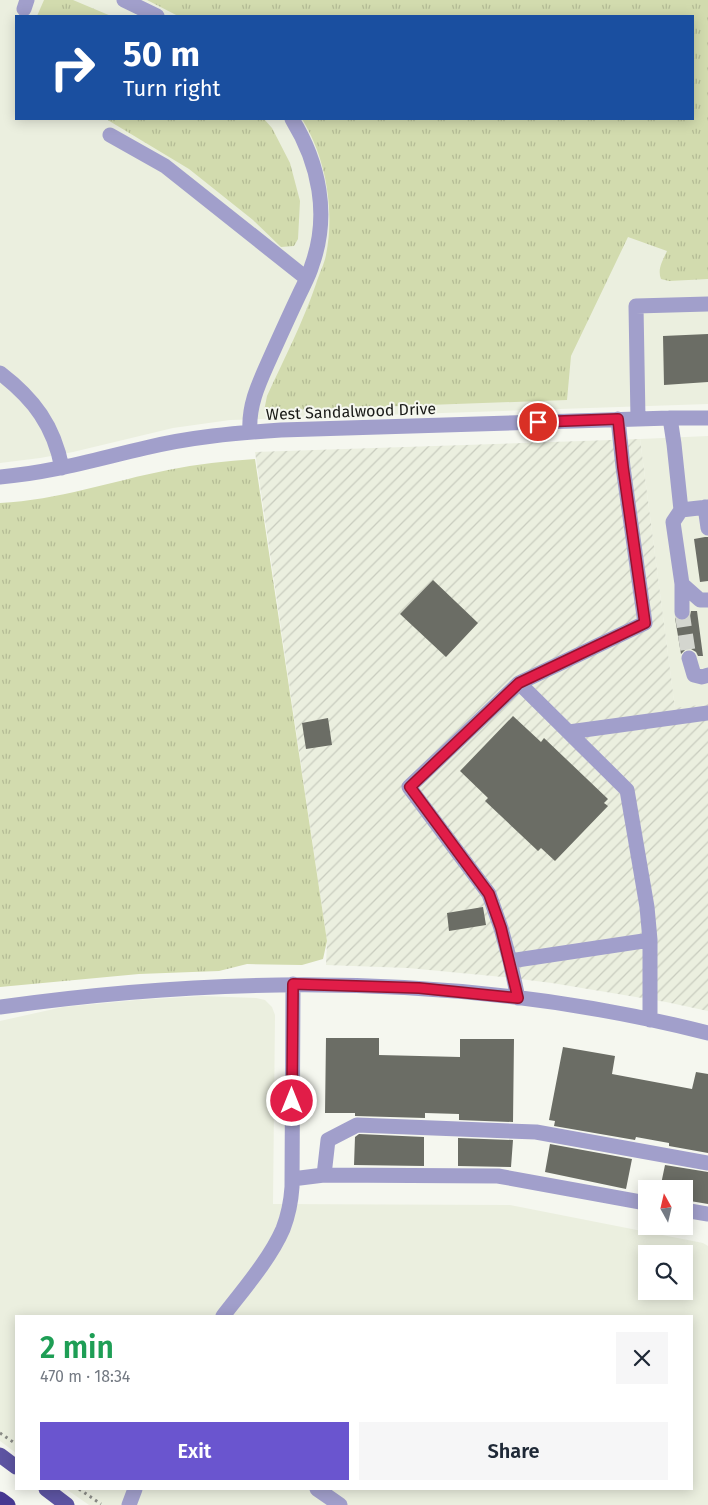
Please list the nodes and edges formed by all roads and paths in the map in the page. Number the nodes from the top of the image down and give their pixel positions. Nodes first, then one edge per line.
1 (124, 0) edge
2 (155, 15) edge
3 (293, 120) edge
4 (110, 135) dead end
5 (306, 278) junction
6 (708, 304) edge
7 (0, 374) edge
8 (670, 418) junction
9 (708, 418) edge
10 (618, 419) junction
11 (638, 419) junction
12 (250, 432) junction
13 (62, 468) junction
14 (0, 477) edge
15 (707, 507) edge
16 (681, 510) junction
17 (708, 528) edge
18 (682, 584) junction
19 (708, 600) edge
20 (682, 612) tunnel mouth
21 (689, 658) tunnel mouth
22 (705, 676) edge
23 (519, 683) junction
24 (708, 713) edge
25 (569, 732) junction
26 (650, 940) junction
27 (510, 961) junction
28 (293, 984) junction
29 (518, 998) junction
30 (0, 1007) edge
31 (650, 1020) junction
32 (708, 1032) edge
33 (708, 1163) edge
34 (324, 1175) junction
35 (292, 1179) junction
36 (638, 1202) edge
37 (693, 1212) edge
38 (708, 1214) edge
39 (224, 1315) edge
40 (0, 1433) edge
41 (15, 1443) edge
42 (0, 1455) edge
43 (15, 1466) edge
44 (47, 1490) edge
45 (80, 1490) edge
46 (135, 1490) edge
47 (318, 1490) edge
48 (0, 1499) edge
49 (101, 1504) edge
50 (8, 1505) edge
51 (67, 1505) edge
52 (129, 1505) edge
53 (340, 1505) edge

1 - 2 street
3 - 5 street
4 - 5 street
5 - 12 street
6 - 11 street
7 - 13 street
8 - 9 street, West Sandalwood Drive
8 - 11 street, West Sandalwood Drive
8 - 16 street
10 - 11 street, West Sandalwood Drive
10 - 12 street, West Sandalwood Drive
10 - 23 street
12 - 13 street, West Sandalwood Drive
13 - 14 street, West Sandalwood Drive
15 - 16 street
15 - 17 street
16 - 18 street
18 - 19 street
18 - 20 street
21 - 22 street
23 - 25 street
23 - 27 street
24 - 25 street
25 - 26 street
26 - 27 street
26 - 31 street
27 - 29 street
28 - 29 street
28 - 30 street
28 - 35 street
29 - 31 street
31 - 32 street
33 - 34 street
34 - 35 street
34 - 36 street
35 - 39 street
37 - 38 street
40 - 41 path
42 - 43 main road
44 - 51 main road
45 - 49 path
46 - 52 street
47 - 53 street
48 - 50 highway

